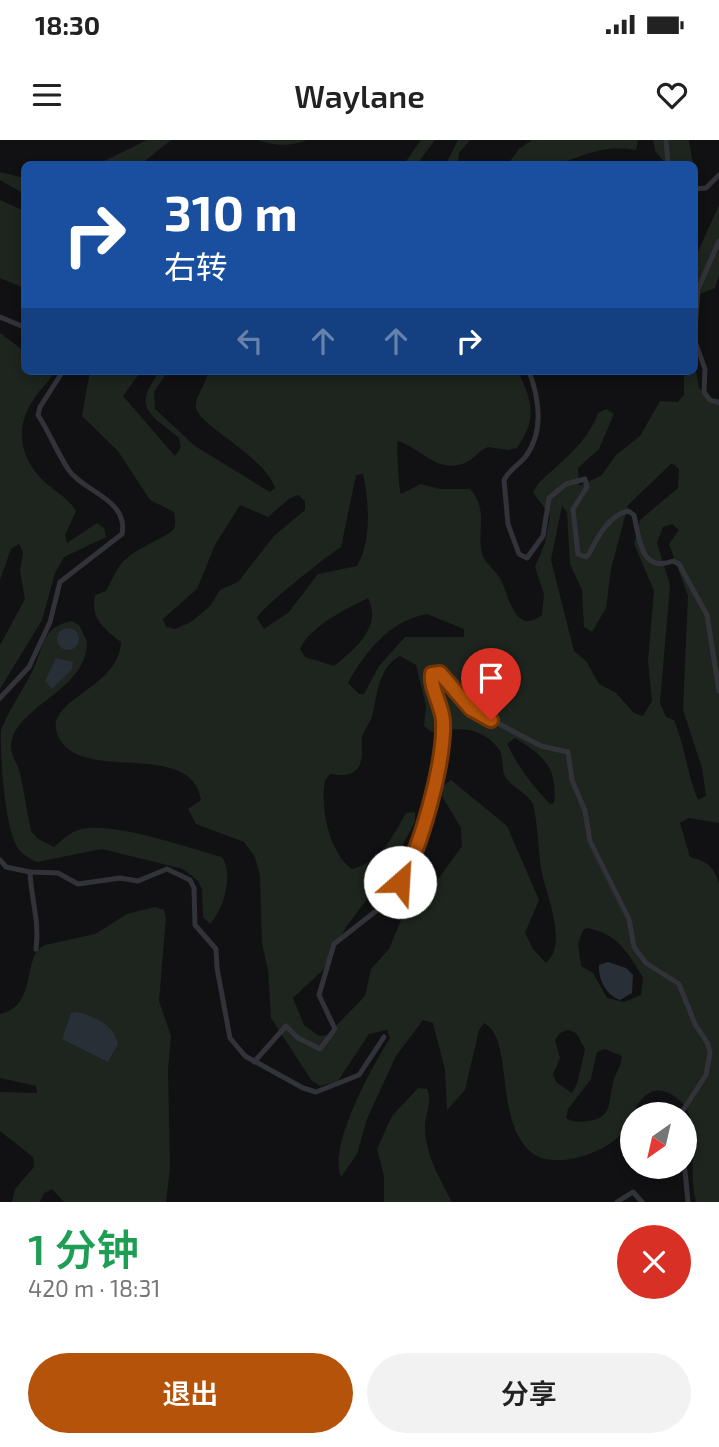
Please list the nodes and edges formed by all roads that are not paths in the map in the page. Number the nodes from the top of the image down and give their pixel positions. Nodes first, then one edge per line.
1 (666, 140) edge
2 (668, 161) edge
3 (719, 175) edge
4 (698, 189) edge
5 (719, 241) edge
6 (698, 289) edge
7 (0, 317) edge
8 (21, 326) edge
9 (698, 349) edge
10 (60, 375) edge
11 (530, 375) edge
12 (719, 402) edge
13 (719, 691) edge
14 (0, 698) edge
15 (0, 860) edge
16 (30, 872) junction
17 (36, 949) dead end
18 (384, 1037) dead end
19 (254, 1062) junction
20 (688, 1102) edge
21 (686, 1180) edge
22 (617, 1202) edge
23 (642, 1202) edge
24 (688, 1202) edge

1 - 2 street
3 - 4 street
5 - 6 street
7 - 8 street
9 - 12 street
10 - 14 street
11 - 13 street
15 - 16 street
16 - 17 street
16 - 19 street
18 - 19 street
19 - 20 street
21 - 24 street
22 - 23 street

